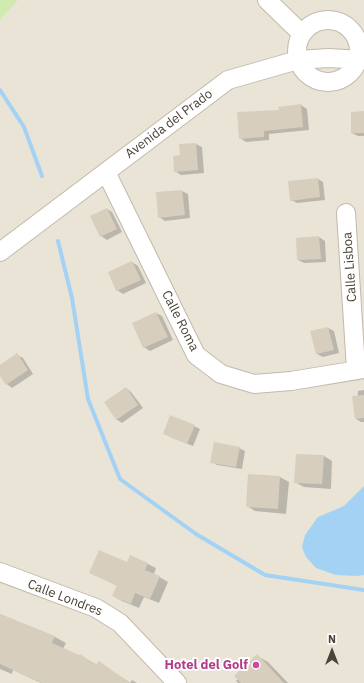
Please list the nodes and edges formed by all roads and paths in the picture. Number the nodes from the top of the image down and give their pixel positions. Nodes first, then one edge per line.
1 (267, 0) edge
2 (358, 28) edge
3 (302, 34) junction
4 (361, 59) edge
5 (298, 60) junction
6 (106, 172) junction
7 (346, 213) dead end
8 (0, 252) edge
9 (360, 369) edge
10 (0, 572) edge
11 (177, 683) edge

1 - 3 street
2 - 3 street
2 - 4 street
3 - 5 street
4 - 5 street, Avenida del Prado
4 - 5 street
5 - 6 street, Avenida del Prado
6 - 8 street, Avenida del Prado
6 - 9 street, Calle Roma
7 - 9 street, Calle Lisboa
10 - 11 street, Calle Londres

